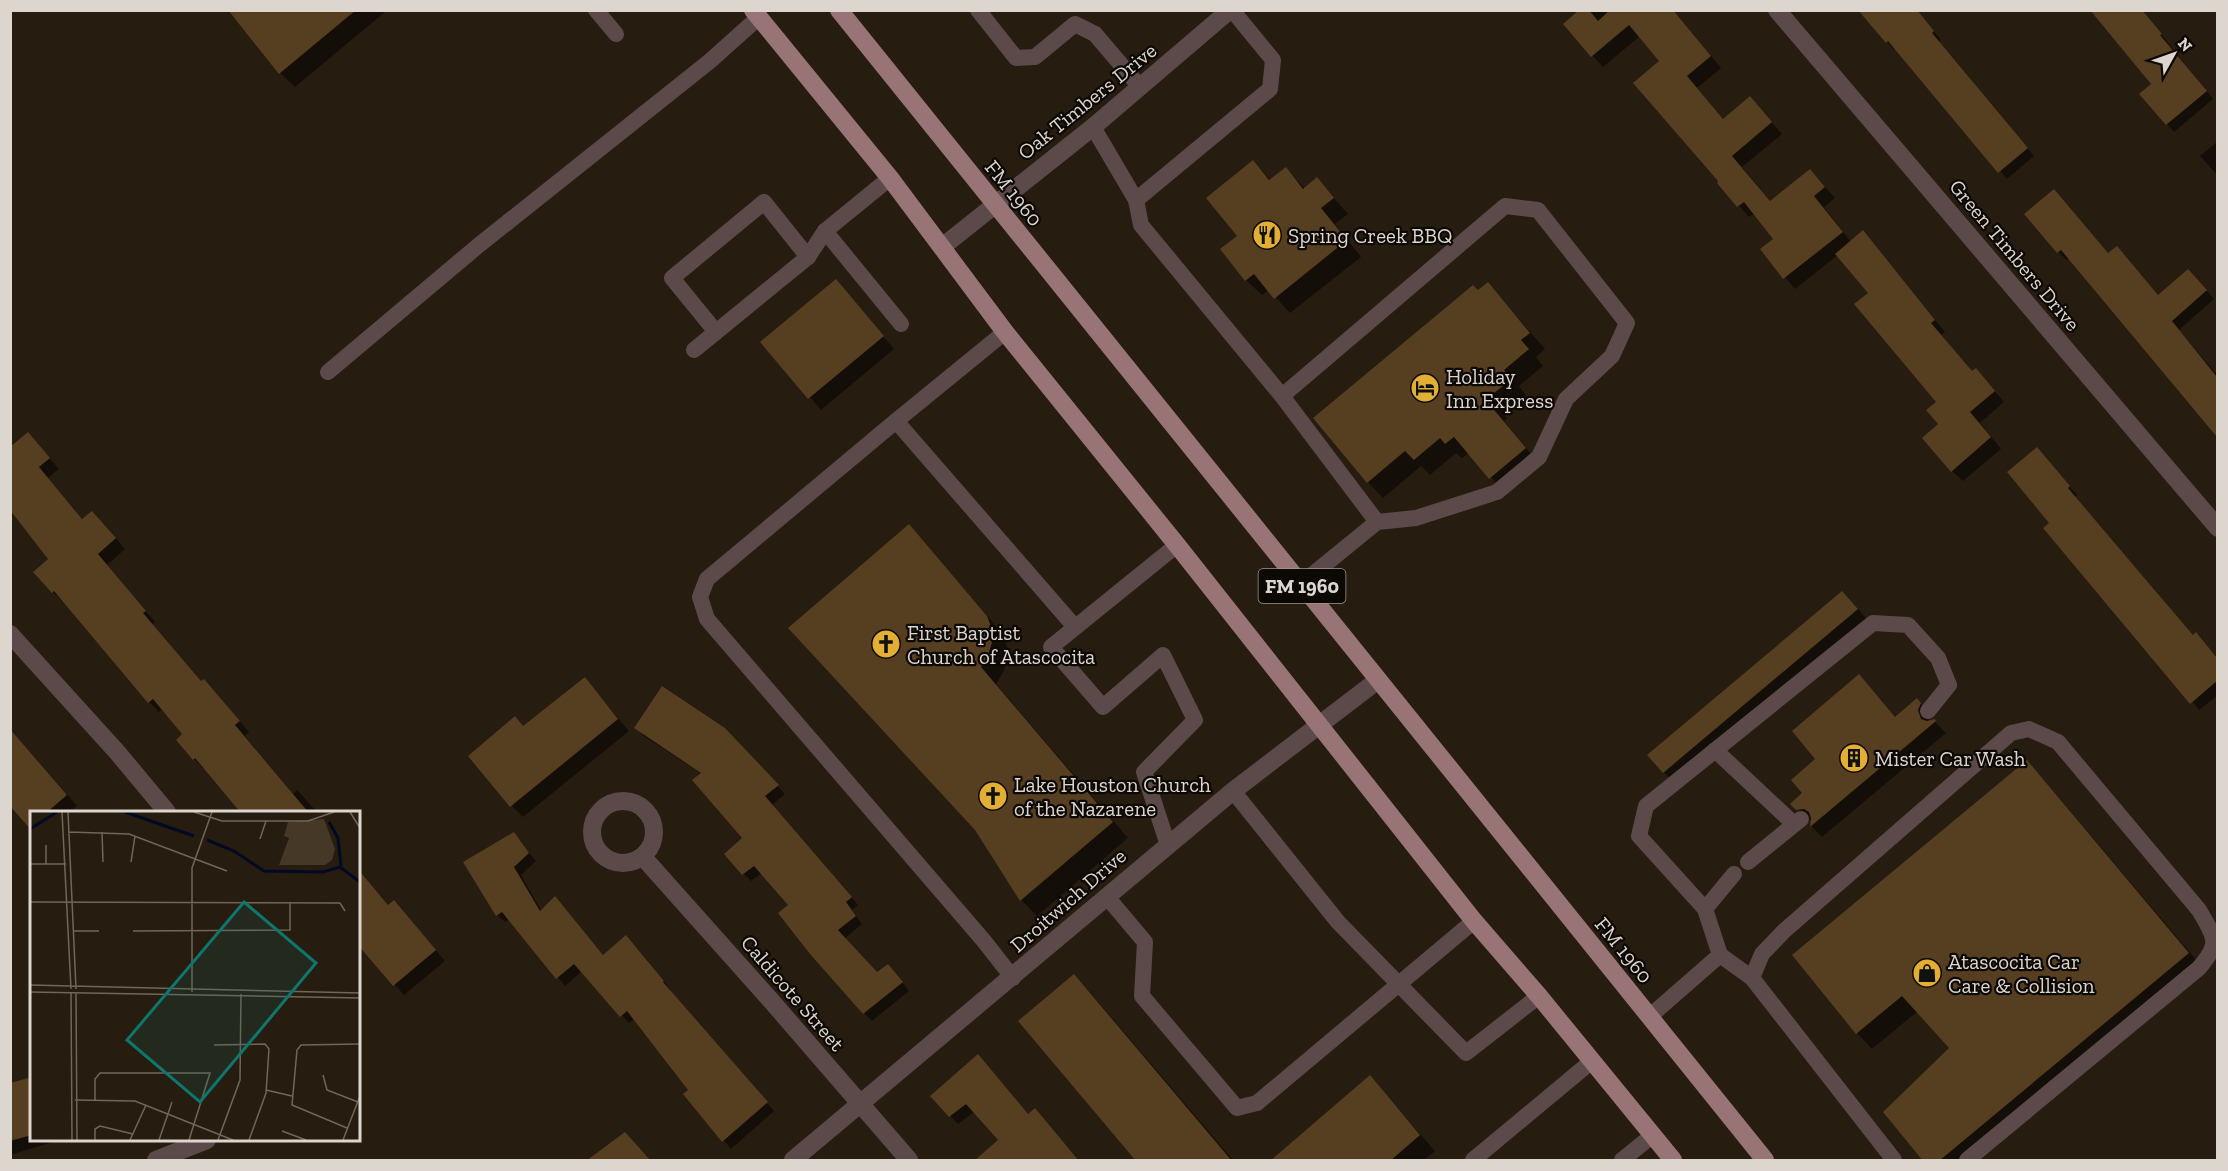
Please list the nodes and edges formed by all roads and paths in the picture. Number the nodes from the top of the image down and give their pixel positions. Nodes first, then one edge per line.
1 (596, 10) edge
2 (978, 10) edge
3 (1231, 10) edge
4 (1777, 10) edge
5 (844, 12) edge
6 (755, 14) edge
7 (616, 34) dead end
8 (1140, 87) junction
9 (1093, 127) junction
10 (890, 178) junction
11 (1136, 200) junction
12 (994, 205) junction
13 (825, 231) junction
14 (942, 247) junction
15 (808, 257) junction
16 (901, 324) dead end
17 (716, 332) junction
18 (1005, 332) junction
19 (694, 350) dead end
20 (328, 372) dead end
21 (1282, 396) junction
22 (896, 422) junction
23 (1377, 522) junction
24 (2217, 528) edge
25 (1177, 545) junction
26 (1301, 584) junction
27 (1075, 627) junction
28 (10, 634) edge
29 (1378, 680) junction
30 (1928, 711) dead end
31 (1318, 726) junction
32 (1715, 750) junction
33 (1233, 791) junction
34 (165, 811) edge
35 (1168, 845) junction
36 (643, 857) dead end
37 (1748, 862) dead end
38 (1734, 874) dead end
39 (1107, 897) junction
40 (1705, 909) junction
41 (1474, 921) junction
42 (1720, 955) junction
43 (1013, 978) junction
44 (1752, 978) junction
45 (1398, 984) junction
46 (1539, 996) junction
47 (1649, 1017) junction
48 (1592, 1061) junction
49 (861, 1105) junction
50 (1653, 1135) junction
51 (205, 1141) edge
52 (156, 1161) edge
53 (793, 1161) edge
54 (909, 1161) edge
55 (1473, 1161) edge
56 (1622, 1161) edge
57 (1673, 1161) edge
58 (1765, 1161) edge
59 (1894, 1161) edge
60 (1967, 1161) edge

1 - 7 lane
2 - 8 lane
3 - 8 street, Oak Timbers Drive
3 - 11 lane
4 - 24 street, Green Timbers Drive
5 - 12 main road, FM 1960 / FM 1960
6 - 10 main road, FM 1960 / FM 1960
6 - 20 lane
8 - 9 street, Oak Timbers Drive
9 - 11 lane
9 - 12 street, Oak Timbers Drive
10 - 13 lane
10 - 14 main road, FM 1960 / FM 1960
11 - 21 lane
12 - 14 street, Oak Timbers Drive
12 - 26 main road, FM 1960 / FM 1960
13 - 15 lane
13 - 16 lane
14 - 18 main road, FM 1960 / FM 1960
15 - 17 lane
15 - 17 lane
17 - 19 lane
18 - 22 lane
18 - 25 main road, FM 1960 / FM 1960
21 - 23 lane
21 - 23 lane
22 - 27 lane
22 - 43 lane
23 - 26 lane
25 - 27 lane
25 - 31 main road, FM 1960 / FM 1960
26 - 29 main road, FM 1960 / FM 1960
27 - 35 lane
28 - 34 street
29 - 31 street, Droitwich Drive
29 - 47 main road, FM 1960 / FM 1960
30 - 32 lane
31 - 33 street, Droitwich Drive
31 - 41 main road, FM 1960 / FM 1960
32 - 37 lane
32 - 40 lane
33 - 35 street, Droitwich Drive
33 - 45 lane
35 - 39 street, Droitwich Drive
36 - 49 street, Caldicote Street
38 - 40 lane
39 - 43 street, Droitwich Drive
39 - 45 lane
40 - 42 lane
41 - 45 lane
41 - 46 main road, FM 1960 / FM 1960
42 - 44 lane
42 - 47 lane
43 - 49 street, Droitwich Drive
44 - 59 lane
44 - 60 lane
45 - 46 lane
46 - 48 main road, FM 1960 / FM 1960
47 - 58 main road, FM 1960 / FM 1960
48 - 50 main road, FM 1960 / FM 1960
48 - 55 lane
49 - 53 street, Droitwich Drive
49 - 54 street, Caldicote Street
50 - 56 lane
50 - 57 main road, FM 1960 / FM 1960
51 - 52 street

